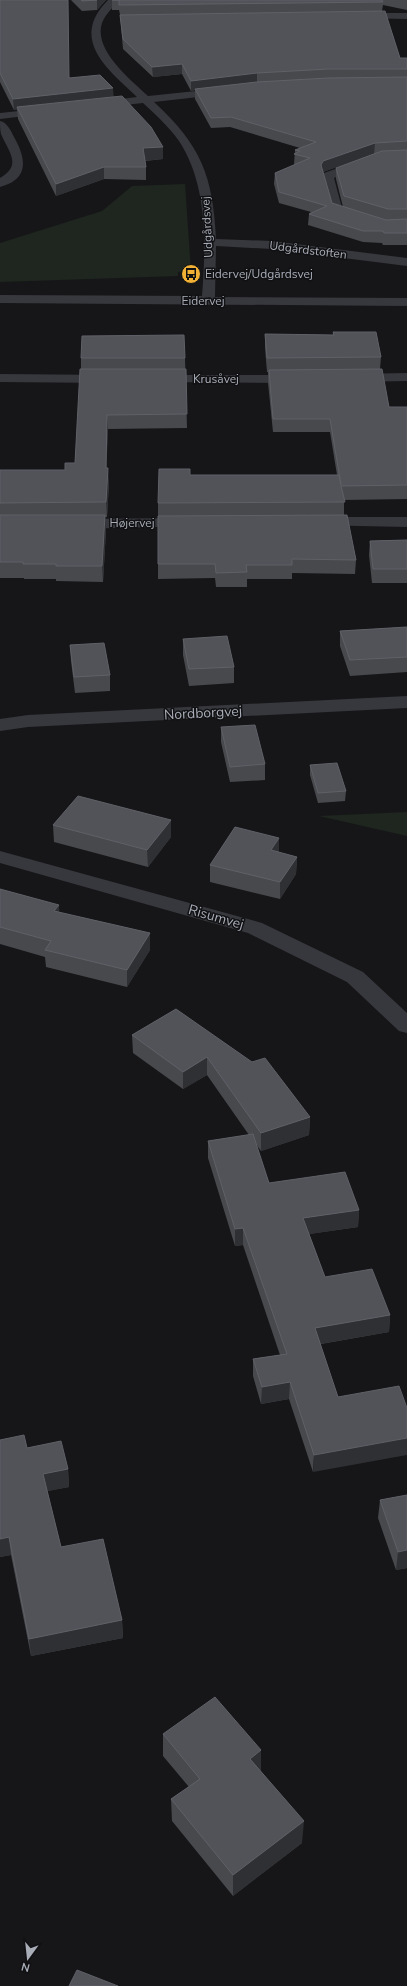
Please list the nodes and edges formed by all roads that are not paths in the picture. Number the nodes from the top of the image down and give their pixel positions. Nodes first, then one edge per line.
1 (114, 0) edge
2 (344, 16) edge
3 (407, 16) edge
4 (113, 19) dead end
5 (97, 20) junction
6 (233, 90) edge
7 (146, 100) junction
8 (85, 106) edge
9 (62, 109) edge
10 (0, 116) edge
11 (0, 124) edge
12 (407, 156) edge
13 (0, 183) edge
14 (407, 225) edge
15 (209, 242) junction
16 (407, 262) edge
17 (0, 299) edge
18 (208, 301) junction
19 (407, 302) edge
20 (0, 378) edge
21 (313, 378) edge
22 (337, 378) edge
23 (407, 378) edge
24 (126, 379) edge
25 (141, 379) edge
26 (205, 522) edge
27 (307, 522) edge
28 (407, 522) edge
29 (63, 524) edge
30 (407, 702) edge
31 (0, 726) edge
32 (0, 857) edge
33 (407, 1026) edge

1 - 5 street
2 - 3 street
4 - 5 street
5 - 7 street, Udgårdsvej
6 - 7 street
7 - 8 street
7 - 15 street, Udgårdsvej
9 - 10 street
11 - 13 street
12 - 14 street
15 - 16 street, Udgårdstoften
15 - 18 street, Udgårdsvej
17 - 18 street, Eidervej
18 - 19 street, Eidervej
20 - 24 street
21 - 25 street, Krusåvej
22 - 23 street
26 - 29 street, Højervej
27 - 28 street
30 - 31 street, Nordborgvej
32 - 33 street, Risumvej

